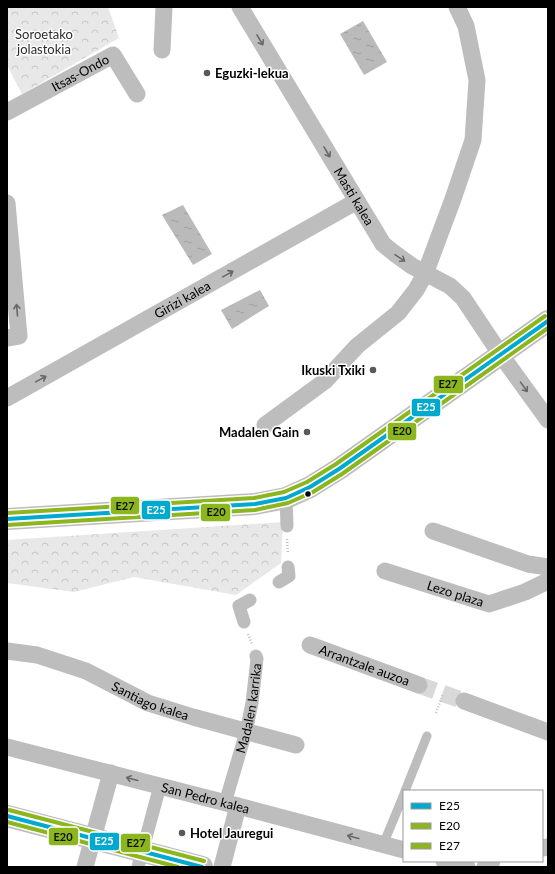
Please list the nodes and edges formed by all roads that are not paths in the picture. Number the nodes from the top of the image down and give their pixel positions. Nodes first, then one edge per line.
1 (164, 7) edge
2 (240, 7) edge
3 (457, 7) edge
4 (162, 50) dead end
5 (137, 94) dead end
6 (7, 112) edge
7 (357, 202) junction
8 (7, 203) edge
9 (425, 274) junction
10 (548, 321) edge
11 (7, 338) edge
12 (501, 355) junction
13 (7, 398) edge
14 (548, 420) edge
15 (265, 425) dead end
16 (286, 498) junction
17 (7, 519) edge
18 (287, 526) road end
19 (433, 531) dead end
20 (288, 567) road end
21 (548, 567) edge
22 (384, 570) dead end
23 (548, 581) edge
24 (279, 582) dead end
25 (250, 600) dead end
26 (244, 622) road end
27 (310, 645) dead end
28 (7, 651) edge
29 (256, 656) road end
30 (419, 685) tunnel mouth
31 (464, 702) tunnel mouth
32 (246, 732) junction
33 (548, 732) edge
34 (427, 736) dead end
35 (296, 745) dead end
36 (7, 747) edge
37 (111, 773) junction
38 (160, 786) junction
39 (406, 790) edge
40 (403, 797) edge
41 (232, 804) junction
42 (7, 816) edge
43 (93, 839) junction
44 (383, 845) junction
45 (403, 850) edge
46 (140, 859) edge
47 (448, 862) edge
48 (85, 867) edge
49 (202, 867) edge
50 (222, 867) edge
51 (467, 867) edge

1 - 4 street
2 -> 7 street, Masti kalea
3 - 9 street
5 - 6 street, Itsas-Ondo
7 -> 9 street, Masti kalea
13 -> 7 street, Girizi kalea
11 -> 8 street
9 - 12 street, Masti kalea
9 - 15 street
10 - 12 street
12 -> 14 street
12 - 16 street
16 - 17 street
16 - 18 street
19 - 21 street
20 - 24 street
22 - 23 street, Lezo plaza
25 - 26 street
27 - 30 street, Arrantzale auzoa
28 - 32 street, Santiago kalea
29 - 32 street, Madalen karrika
31 - 33 street
32 - 35 street, Santiago kalea
32 - 41 street, Madalen karrika
34 - 39 lane
36 - 37 street, San Pedro kalea
38 -> 37 street, San Pedro kalea
37 - 43 street
38 - 41 street, San Pedro kalea
38 - 46 street
40 - 44 lane
44 -> 41 street, San Pedro kalea
41 - 50 street
42 - 43 street
43 - 46 street
43 - 48 street
44 - 45 street, San Pedro kalea
46 - 49 street
47 - 51 street

